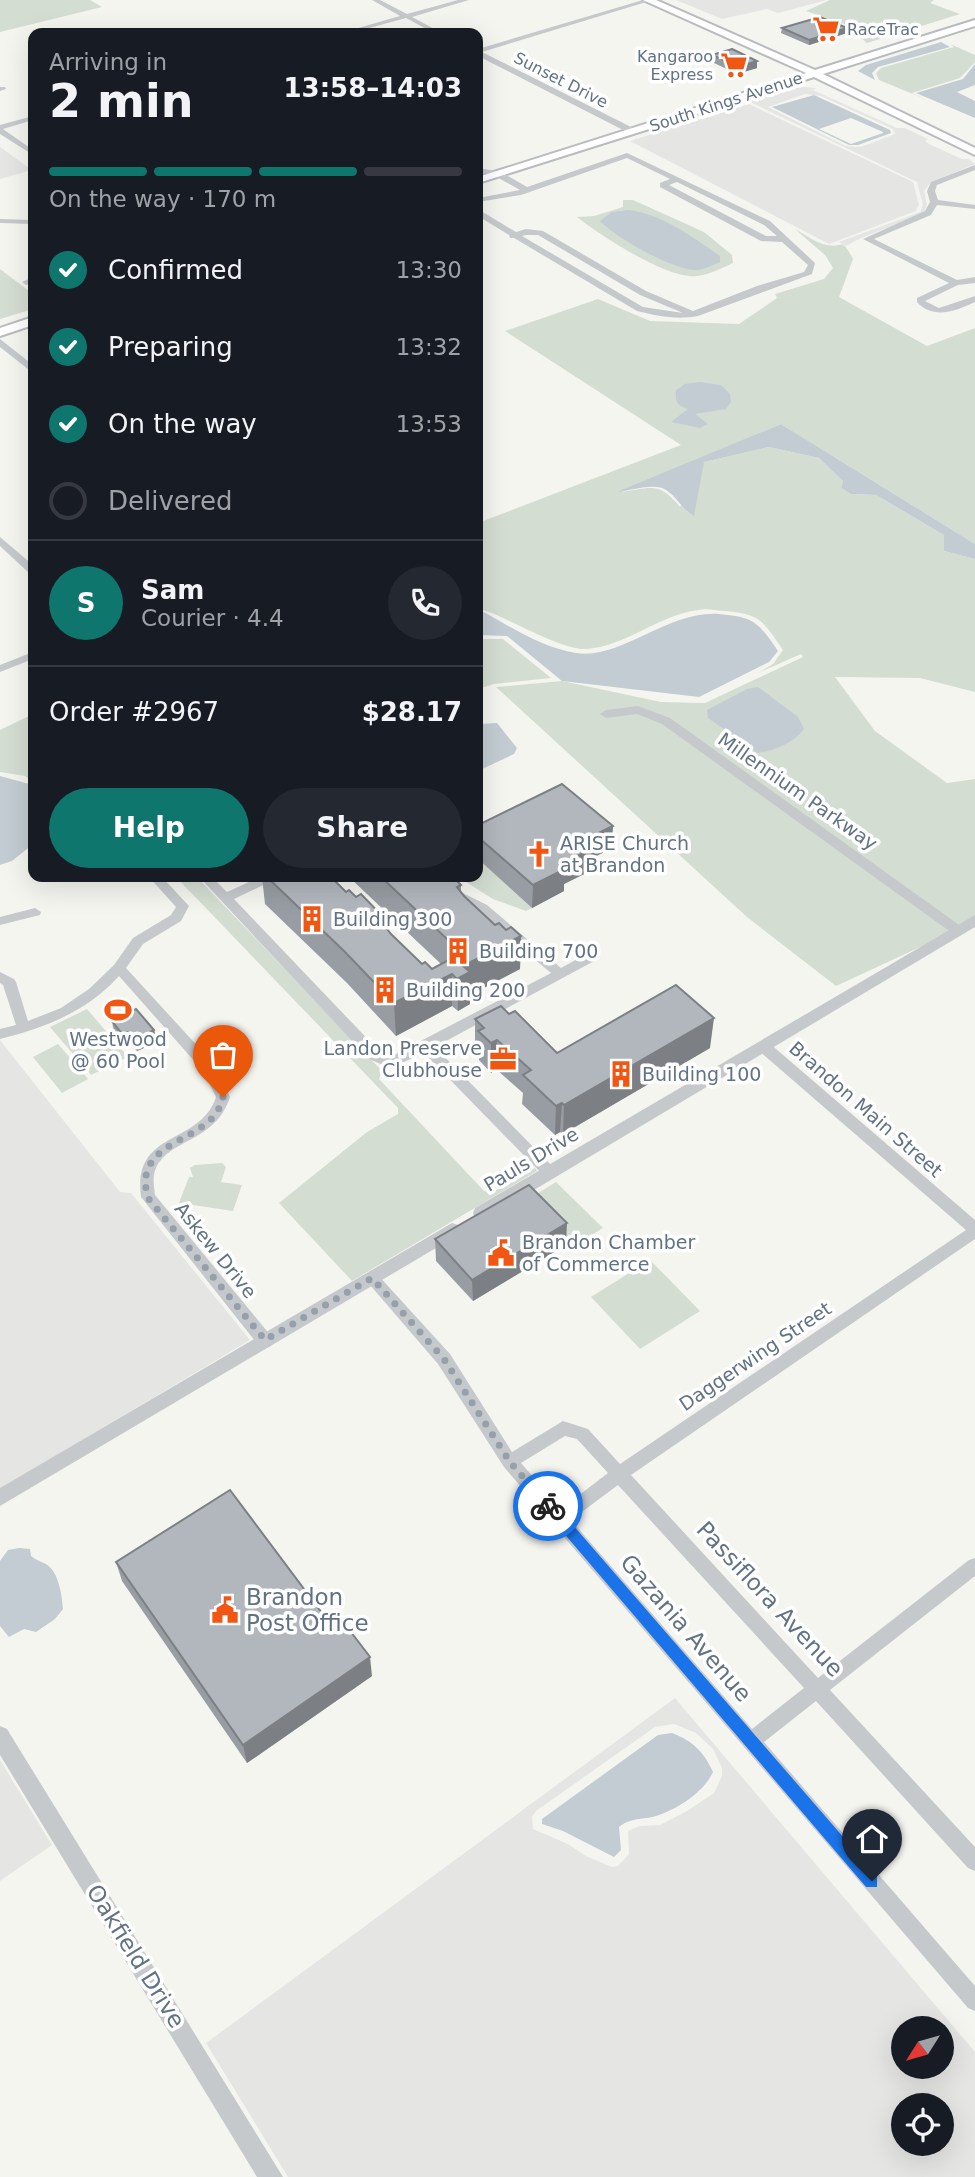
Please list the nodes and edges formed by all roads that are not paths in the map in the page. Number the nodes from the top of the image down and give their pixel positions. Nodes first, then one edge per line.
1 (375, 0) edge
2 (466, 0) edge
3 (649, 0) edge
4 (665, 0) edge
5 (975, 15) edge
6 (405, 16) junction
7 (975, 23) edge
8 (362, 28) edge
9 (429, 28) edge
10 (483, 50) edge
11 (483, 55) edge
12 (852, 62) junction
13 (803, 68) junction
14 (815, 69) junction
15 (827, 70) junction
16 (851, 82) junction
17 (733, 100) junction
18 (28, 120) edge
19 (620, 125) junction
20 (0, 129) edge
21 (632, 131) junction
22 (975, 139) edge
23 (28, 149) edge
24 (975, 149) edge
25 (975, 167) edge
26 (485, 174) edge
27 (678, 179) junction
28 (522, 191) junction
29 (483, 199) edge
30 (934, 202) junction
31 (975, 207) edge
32 (483, 216) edge
33 (0, 221) edge
34 (28, 222) edge
35 (513, 236) junction
36 (785, 239) junction
37 (975, 279) edge
38 (956, 283) junction
39 (975, 299) edge
40 (28, 314) edge
41 (696, 315) junction
42 (0, 322) edge
43 (28, 323) edge
44 (0, 332) edge
45 (0, 342) edge
46 (28, 366) edge
47 (0, 540) edge
48 (28, 566) edge
49 (28, 657) edge
50 (0, 669) edge
51 (606, 714) dead end
52 (160, 882) edge
53 (210, 882) edge
54 (260, 882) edge
55 (446, 882) edge
56 (226, 898) junction
57 (35, 912) dead end
58 (975, 919) edge
59 (0, 920) edge
60 (957, 930) junction
61 (592, 957) dead end
62 (119, 968) junction
63 (560, 974) junction
64 (0, 977) edge
65 (24, 1029) junction
66 (0, 1034) edge
67 (426, 1046) junction
68 (763, 1046) junction
69 (549, 1172) junction
70 (975, 1230) edge
71 (372, 1278) junction
72 (265, 1340) junction
73 (510, 1462) junction
74 (621, 1473) junction
75 (0, 1498) edge
76 (560, 1519) junction
77 (975, 1566) edge
78 (819, 1689) junction
79 (0, 1736) edge
80 (751, 1741) junction
81 (975, 1861) edge
82 (975, 2001) edge
83 (271, 2177) edge

1 - 6 street
2 - 6 street
3 - 10 street
3 - 13 main road
4 - 14 main road
5 - 14 main road, South Kings Avenue
6 - 8 street
6 - 9 street
7 - 12 main road, South Kings Avenue
11 - 19 street, Sunset Drive
12 - 15 main road, South Kings Avenue
12 - 16 main road
13 - 14 main road
13 - 19 main road, South Kings Avenue
14 - 15 main road, South Kings Avenue
14 - 16 main road
14 - 17 main road, South Kings Avenue
15 - 16 main road
16 - 17 main road
16 - 22 main road
16 - 24 main road
17 - 21 main road, South Kings Avenue
18 - 20 street
19 - 21 street, Sunset Drive
19 - 26 main road, South Kings Avenue
20 - 23 street
21 - 26 main road, South Kings Avenue
25 - 30 street
26 - 28 street
27 - 28 street
27 - 36 street
27 - 36 street
28 - 29 street
30 - 31 street
30 - 38 street
32 - 35 street
33 - 34 street
35 - 41 street
35 - 41 street
36 - 41 street
37 - 38 street
38 - 39 street
40 - 42 main road
43 - 44 main road
45 - 46 street
47 - 48 street
49 - 50 street
51 - 60 street, Millennium Parkway
52 - 62 street
53 - 56 street
54 - 56 street
55 - 63 street
56 - 67 street
57 - 59 street
58 - 60 street, Pauls Drive
60 - 68 street, Pauls Drive
61 - 63 street
62 - 65 street
62 - 72 street, Askew Drive
63 - 67 street
64 - 65 street
65 - 66 street
67 - 69 street
68 - 69 street, Pauls Drive
68 - 70 street, Brandon Main Street
69 - 71 street, Pauls Drive
70 - 74 street, Daggerwing Street
71 - 72 street, Pauls Drive
71 - 73 street, Gazania Avenue
72 - 75 street, Pauls Drive
73 - 74 street, Passiflora Avenue
73 - 76 street, Gazania Avenue
74 - 76 street, Daggerwing Street
74 - 78 street, Passiflora Avenue
76 - 80 street, Gazania Avenue
77 - 78 street
78 - 80 street
78 - 81 street, Passiflora Avenue
79 - 83 street, Oakfield Drive
80 - 82 street, Gazania Avenue

